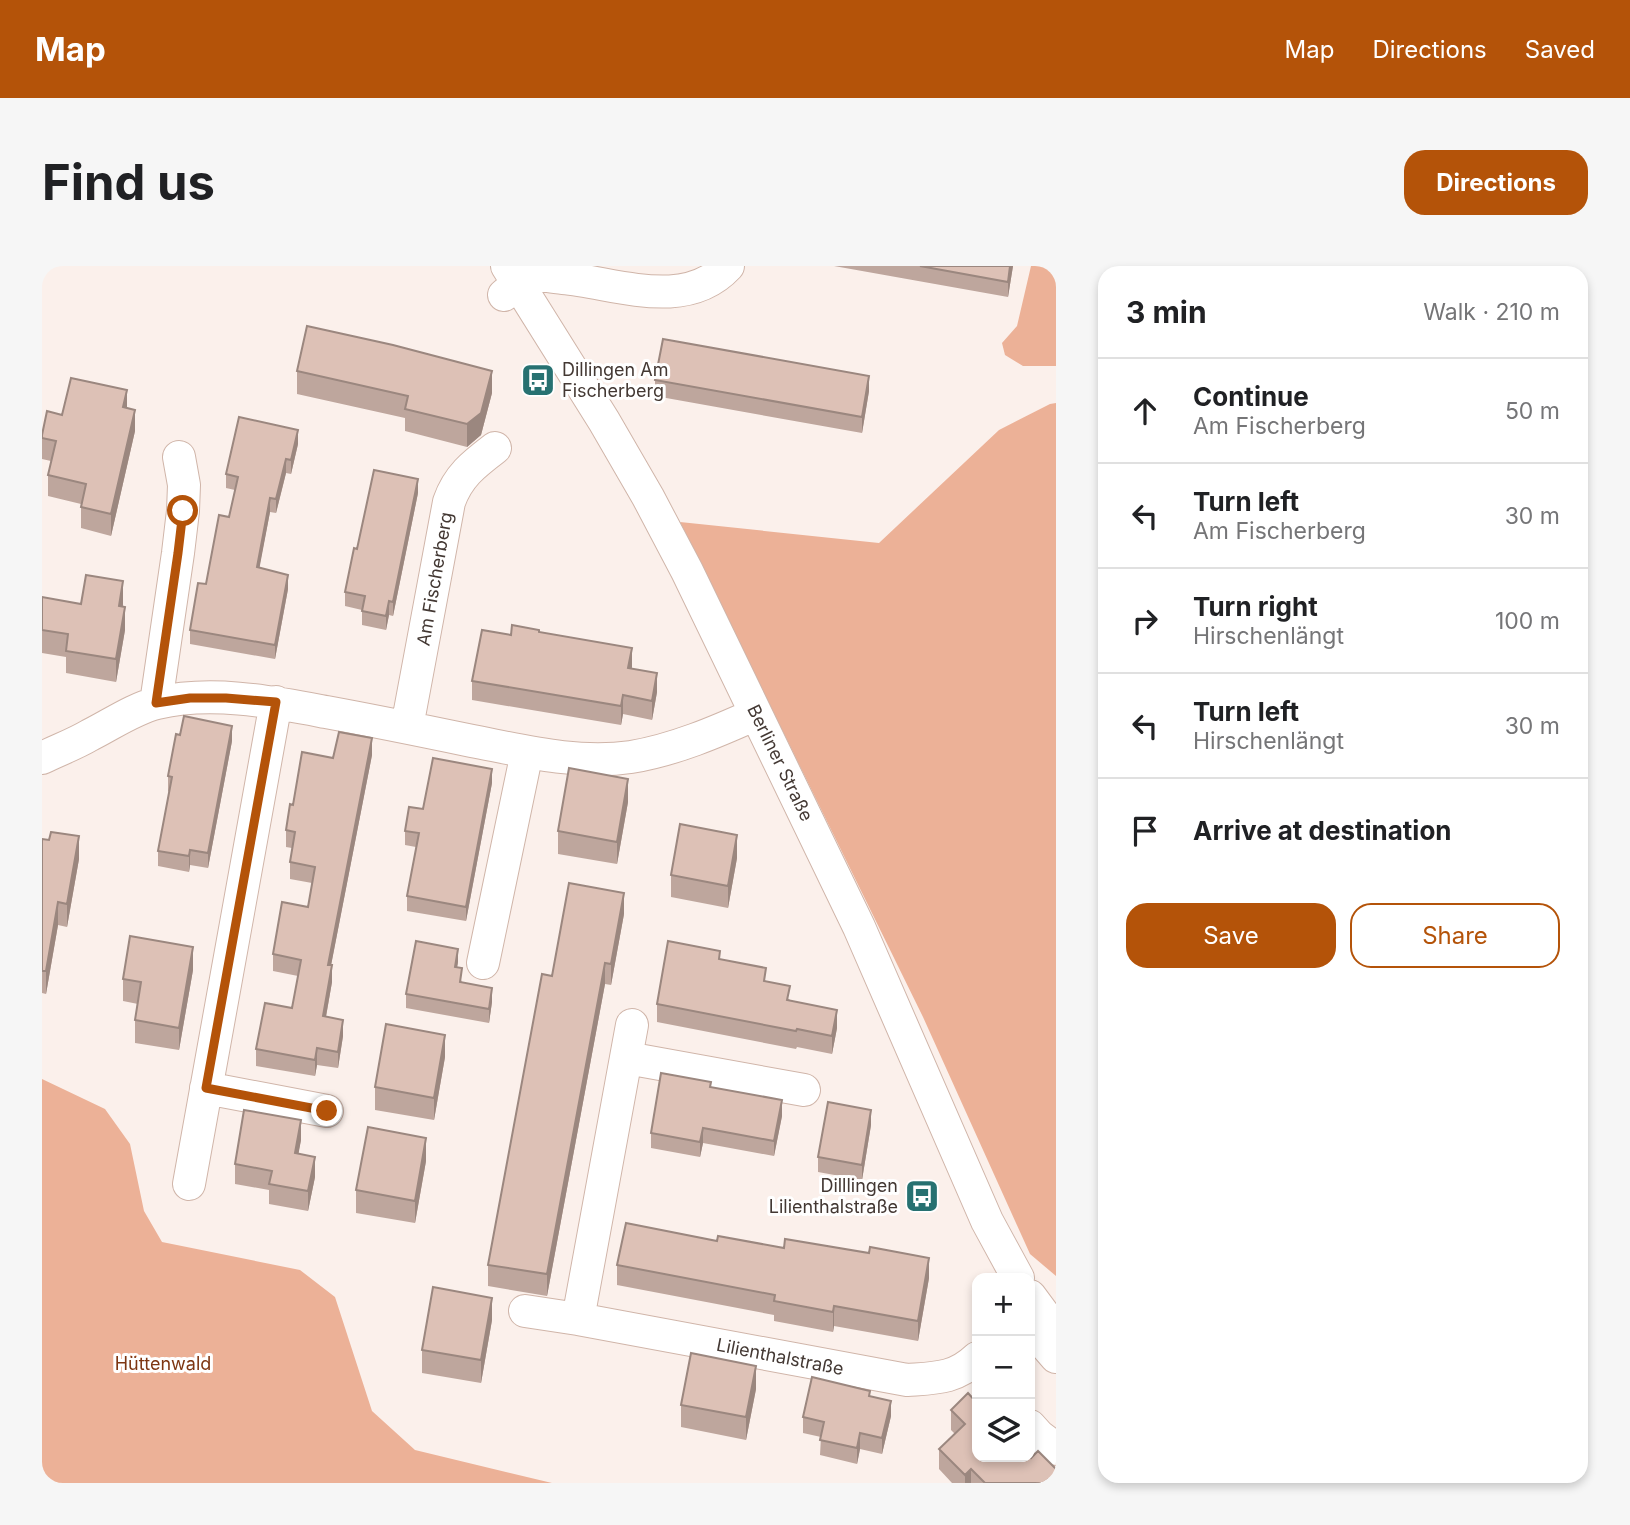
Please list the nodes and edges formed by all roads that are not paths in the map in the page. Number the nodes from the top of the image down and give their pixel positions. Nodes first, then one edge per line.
1 (486, 266) edge
2 (727, 266) edge
3 (510, 282) edge
4 (495, 448) dead end
5 (179, 457) dead end
6 (276, 702) junction
7 (156, 703) junction
8 (748, 718) junction
9 (407, 727) junction
10 (527, 752) junction
11 (42, 758) edge
12 (483, 963) dead end
13 (632, 1025) dead end
14 (626, 1058) junction
15 (206, 1088) junction
16 (804, 1090) dead end
17 (327, 1111) dead end
18 (189, 1184) dead end
19 (994, 1273) edge
20 (1015, 1273) edge
21 (525, 1311) dead end
22 (1035, 1313) edge
23 (1035, 1317) edge
24 (578, 1319) junction
25 (1056, 1331) edge
26 (1056, 1357) edge
27 (972, 1364) edge
28 (1035, 1432) edge
29 (1056, 1448) edge

1 - 3 street, Berliner Straße
2 - 3 street
3 - 8 street, Berliner Straße
4 - 9 street, Am Fischerberg
5 - 7 street
6 - 7 street
6 - 9 street
6 - 15 street
7 - 11 street
8 - 10 street
8 - 19 street, Berliner Straße
8 - 20 street, Berliner Straße
9 - 10 street
10 - 12 street
13 - 14 street
14 - 16 street
14 - 24 street
15 - 17 street
15 - 18 street
21 - 24 street, Lilienthalstraße
22 - 25 street
23 - 26 street
24 - 27 street, Lilienthalstraße
28 - 29 street

